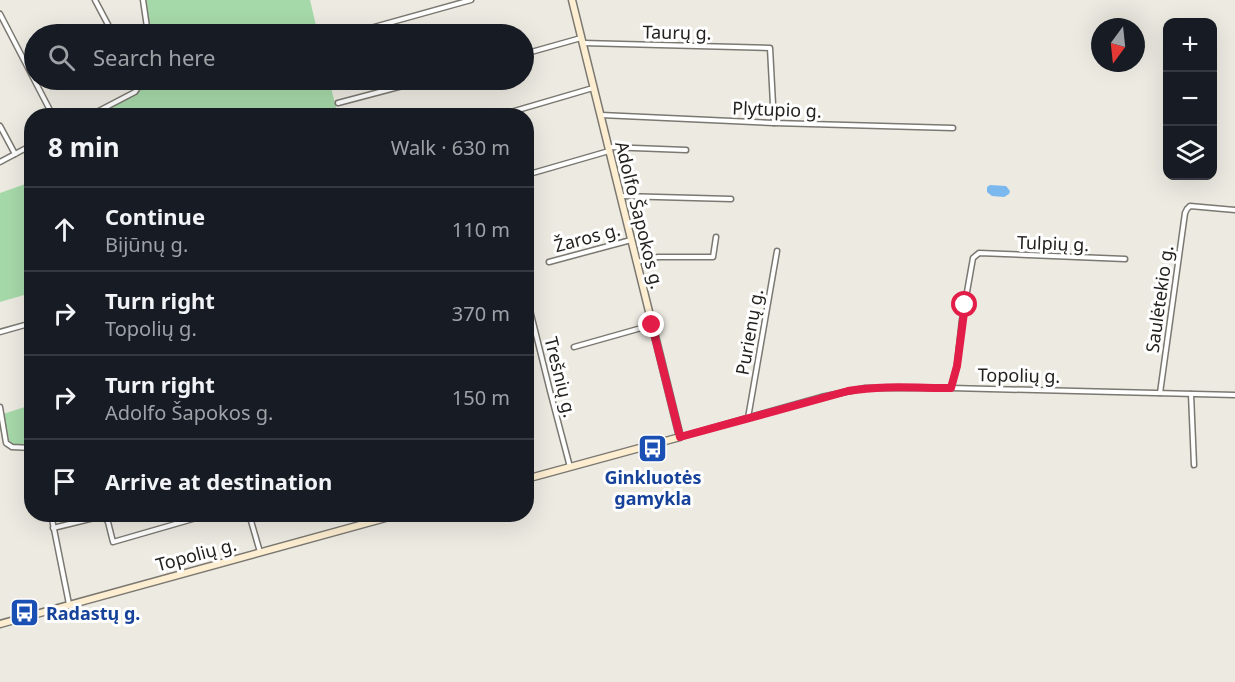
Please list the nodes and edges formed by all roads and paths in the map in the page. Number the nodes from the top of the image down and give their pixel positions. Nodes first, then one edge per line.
1 (95, 0) edge
2 (143, 0) edge
3 (471, 0) edge
4 (572, 0) edge
5 (0, 14) edge
6 (108, 24) edge
7 (147, 24) edge
8 (385, 24) edge
9 (582, 41) junction
10 (534, 52) edge
11 (24, 60) edge
12 (593, 88) junction
13 (39, 90) edge
14 (137, 90) edge
15 (387, 90) edge
16 (338, 103) dead end
17 (49, 108) edge
18 (104, 108) edge
19 (524, 108) edge
20 (600, 115) junction
21 (774, 123) junction
22 (0, 126) edge
23 (953, 128) dead end
24 (24, 149) edge
25 (608, 149) junction
26 (686, 150) dead end
27 (15, 154) junction
28 (0, 162) edge
29 (534, 172) edge
30 (620, 196) junction
31 (731, 199) dead end
32 (1235, 210) edge
33 (716, 237) dead end
34 (632, 239) junction
35 (777, 251) dead end
36 (1125, 259) dead end
37 (549, 262) dead end
38 (637, 262) junction
39 (24, 325) edge
40 (534, 325) edge
41 (652, 325) junction
42 (0, 332) edge
43 (574, 347) dead end
44 (951, 388) junction
45 (1160, 393) junction
46 (1191, 394) junction
47 (1235, 395) edge
48 (0, 407) edge
49 (748, 418) junction
50 (680, 437) junction
51 (24, 448) edge
52 (1194, 465) dead end
53 (570, 467) junction
54 (534, 477) edge
55 (52, 522) edge
56 (78, 522) edge
57 (108, 522) edge
58 (182, 522) edge
59 (251, 522) edge
60 (371, 522) edge
61 (53, 528) junction
62 (260, 553) junction
63 (69, 604) junction
64 (0, 624) edge

1 - 6 street
2 - 7 street
3 - 8 street
4 - 9 street, Adolfo Šapokos g.
5 - 11 street
9 - 10 street, Taurų g.
9 - 12 street, Adolfo Šapokos g.
9 - 21 street, Taurų g.
12 - 19 street
12 - 20 street, Adolfo Šapokos g.
13 - 17 street
14 - 18 street
15 - 16 street
20 - 21 street, Plytupio g.
20 - 25 street, Adolfo Šapokos g.
21 - 23 street, Plytupio g.
22 - 27 street
24 - 27 street
25 - 26 street
25 - 29 street
25 - 30 street, Adolfo Šapokos g.
27 - 28 street
30 - 31 street
30 - 34 street, Adolfo Šapokos g.
32 - 45 street, Saulėtekio g.
33 - 38 street
34 - 37 street, Žaros g.
34 - 38 street, Adolfo Šapokos g.
35 - 49 street, Purienų g.
36 - 44 street, Tulpių g.
38 - 41 street, Adolfo Šapokos g.
39 - 42 street
40 - 53 street, Trešnių g.
41 - 43 street
41 - 50 street, Adolfo Šapokos g.
44 - 45 street, Topolių g.
44 - 49 street, Topolių g.
45 - 46 street, Topolių g.
46 - 47 street, Topolių g.
46 - 52 street
48 - 51 street
49 - 50 street, Topolių g.
50 - 53 street, Topolių g.
53 - 54 street, Topolių g.
55 - 61 street
56 - 61 street
57 - 58 street
59 - 62 street
60 - 62 street, Topolių g.
61 - 63 street
62 - 63 street, Topolių g.
63 - 64 street, Topolių g.

